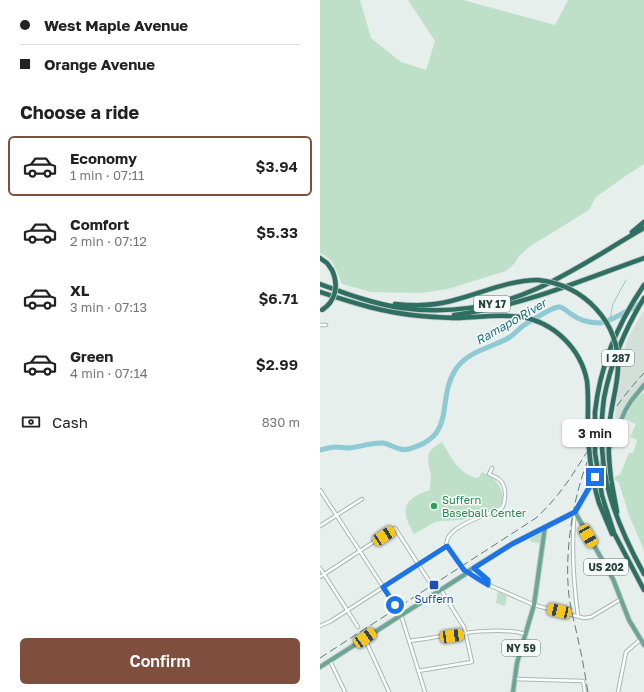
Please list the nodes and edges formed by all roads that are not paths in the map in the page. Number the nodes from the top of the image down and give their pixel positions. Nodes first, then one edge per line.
1 (644, 222) edge
2 (644, 228) edge
3 (604, 251) junction
4 (320, 258) edge
5 (644, 258) edge
6 (320, 284) edge
7 (644, 285) edge
8 (320, 292) edge
9 (644, 298) edge
10 (369, 300) junction
11 (321, 310) edge
12 (442, 317) junction
13 (320, 325) edge
14 (326, 325) dead end
15 (644, 385) edge
16 (492, 468) dead end
17 (320, 490) edge
18 (362, 499) dead end
19 (575, 512) junction
20 (336, 515) junction
21 (320, 526) edge
22 (545, 527) junction
23 (624, 535) junction
24 (447, 546) junction
25 (360, 551) junction
26 (419, 564) junction
27 (630, 565) junction
28 (320, 568) edge
29 (472, 569) junction
30 (324, 574) junction
31 (644, 574) edge
32 (320, 577) edge
33 (429, 581) dead end
34 (488, 585) junction
35 (383, 587) junction
36 (441, 589) junction
37 (644, 590) edge
38 (621, 598) junction
39 (395, 605) dead end
40 (534, 606) junction
41 (347, 610) junction
42 (400, 615) junction
43 (578, 616) junction
44 (320, 626) edge
45 (358, 628) dead end
46 (466, 634) junction
47 (525, 634) junction
48 (365, 638) junction
49 (640, 640) junction
50 (409, 641) junction
51 (644, 645) edge
52 (330, 661) junction
53 (320, 667) edge
54 (418, 671) junction
55 (514, 678) junction
56 (345, 692) edge
57 (389, 692) edge
58 (425, 692) edge
59 (512, 692) edge
60 (585, 692) edge
61 (618, 692) edge

1 - 3 highway
2 - 3 highway, NY 17
3 - 10 highway, NY 17
4 - 11 highway, bridge
5 - 12 highway, NY 17
6 - 10 highway, I 287
7 - 27 highway, bridge
8 - 12 highway
9 - 23 highway, bridge
10 - 23 highway, I 287, bridge
12 - 27 highway, bridge
13 - 14 street
15 - 19 main road
16 - 24 street
17 - 20 street
18 - 20 street
19 - 22 main road
19 - 38 main road, US 202
19 - 43 street
20 - 21 street
20 - 25 street
22 - 29 main road
22 - 40 main road, NY 59
23 - 31 highway
24 - 26 street
24 - 34 street
25 - 26 street
25 - 30 street
25 - 35 street
26 - 33 street
26 - 35 street
27 - 37 highway
28 - 30 street
29 - 34 street
29 - 36 main road, bridge
30 - 32 street
30 - 41 street
34 - 40 street
35 - 39 street
35 - 41 street
36 - 42 main road
36 - 46 street
38 - 43 street
38 - 49 main road, US 202
40 - 43 street
40 - 47 main road, NY 59
41 - 44 street
41 - 45 street
42 - 48 main road
42 - 50 street
46 - 47 street
46 - 50 street
46 - 54 street
47 - 55 main road, NY 59
48 - 52 main road
48 - 57 street
49 - 51 main road, US 202
49 - 61 street
50 - 54 street
52 - 53 main road
52 - 56 street
54 - 58 street
55 - 59 main road, NY 59
55 - 60 street

